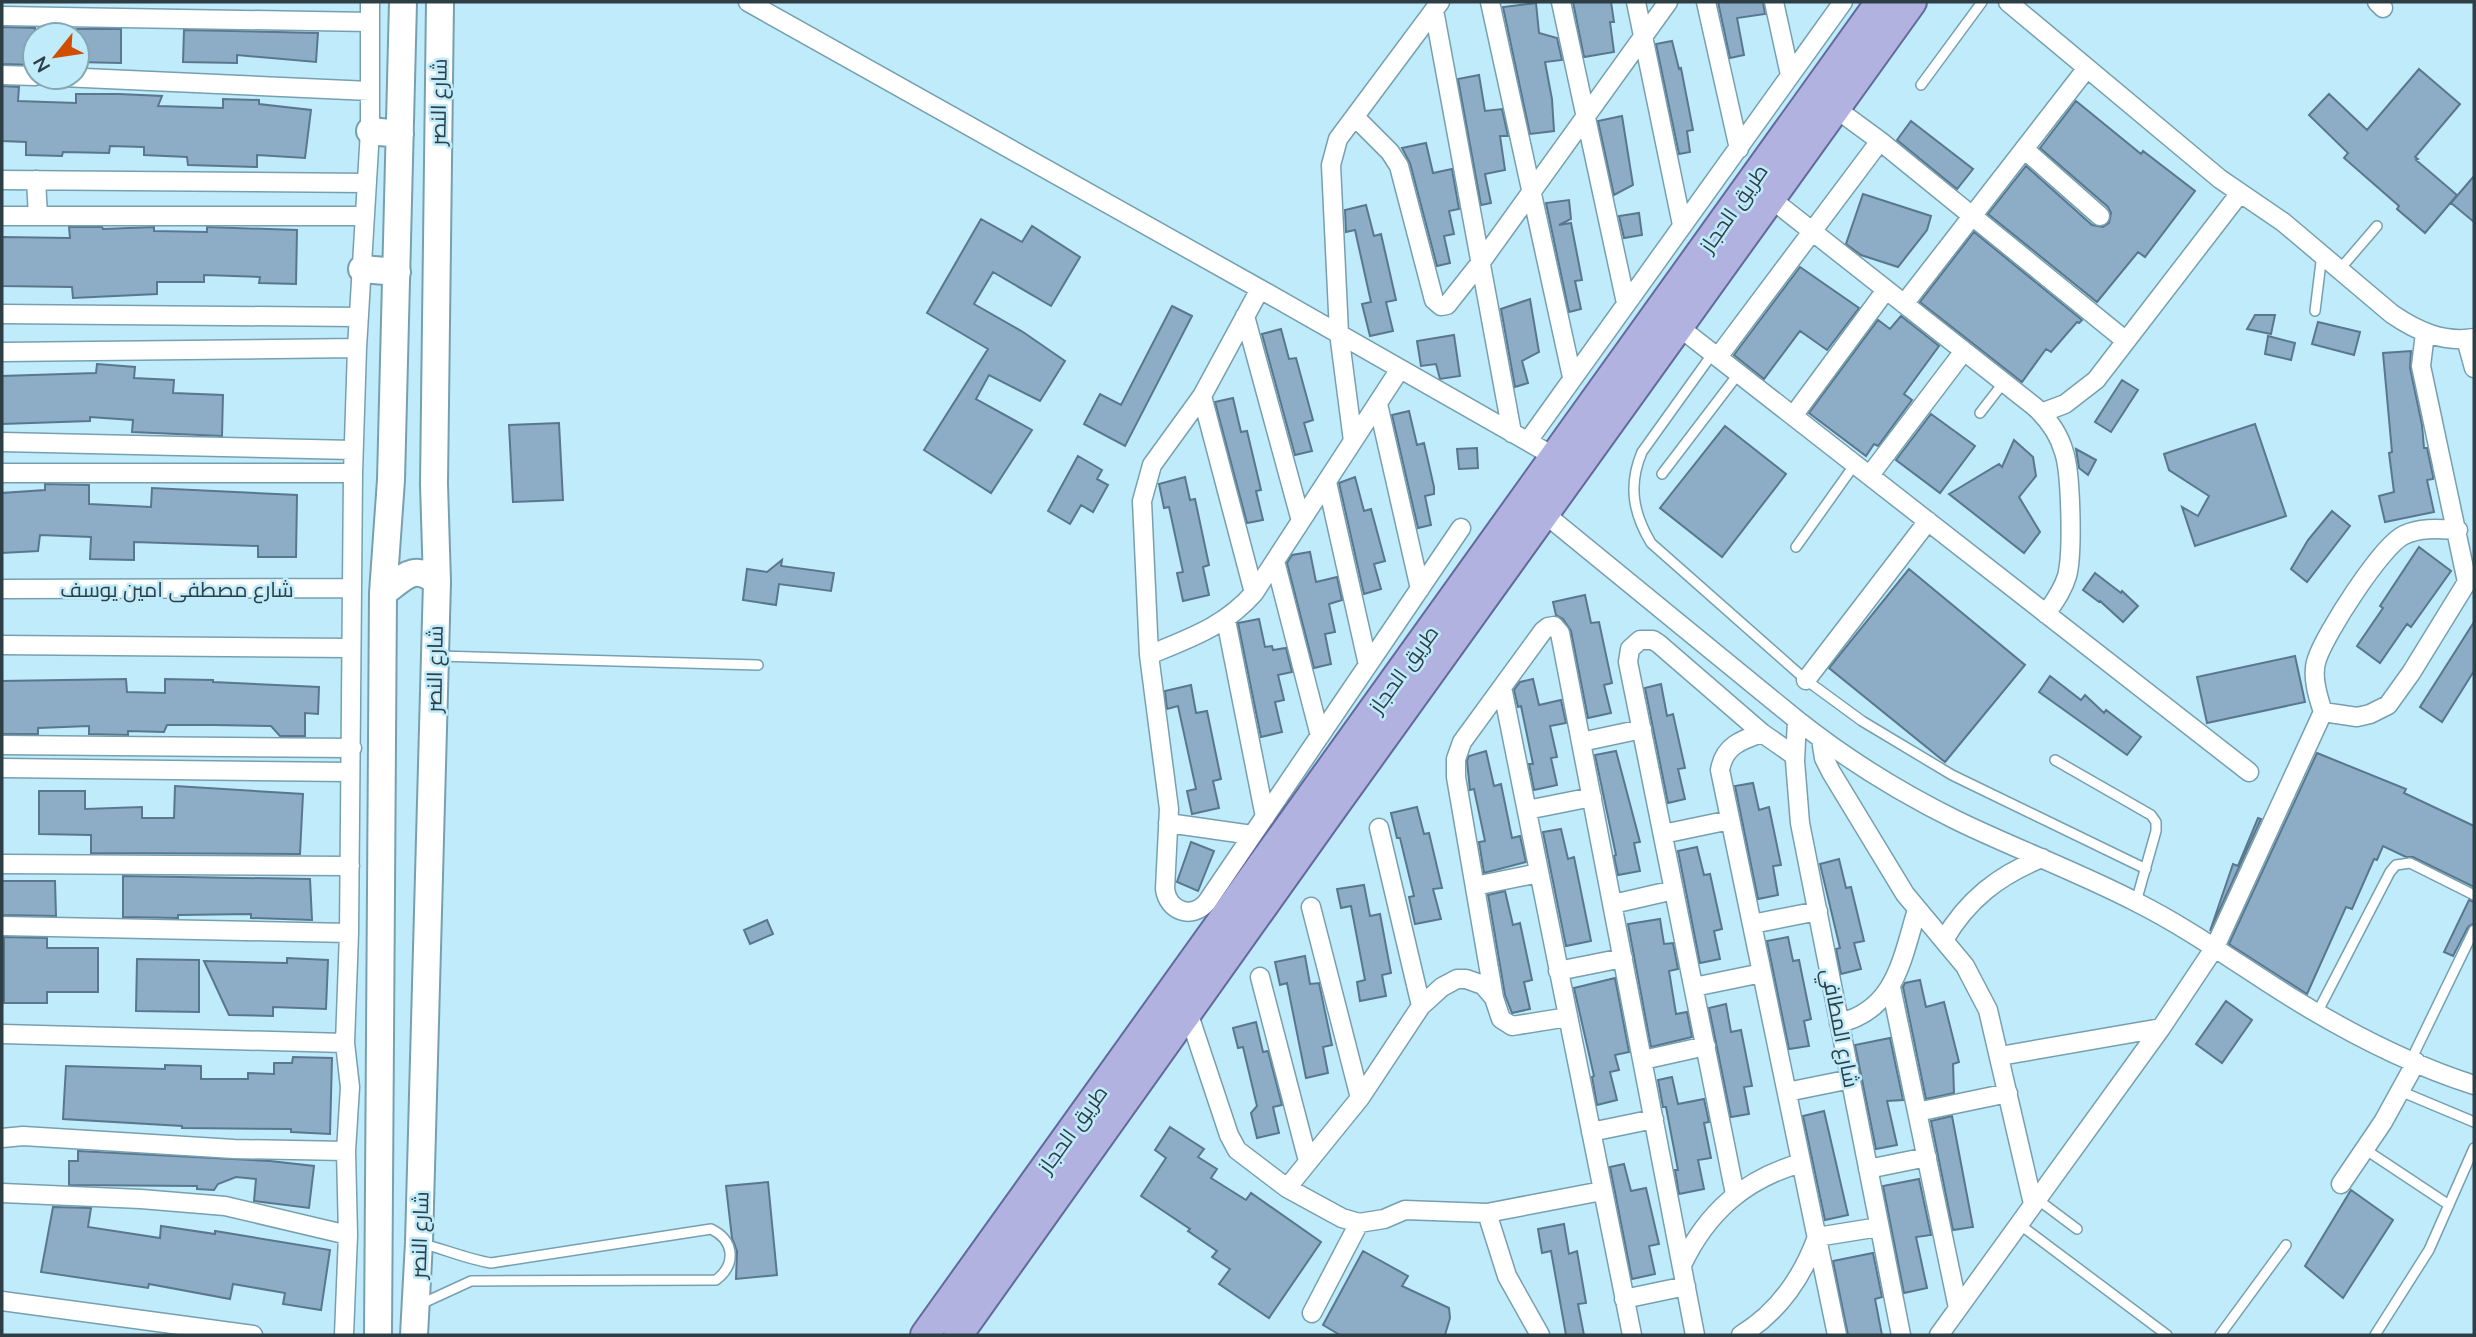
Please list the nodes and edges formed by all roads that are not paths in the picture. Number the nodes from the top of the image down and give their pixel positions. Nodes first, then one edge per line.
1 (370, 2) edge
2 (403, 2) edge
3 (440, 2) edge
4 (748, 2) edge
5 (1490, 2) edge
6 (1561, 2) edge
7 (1636, 2) edge
8 (1668, 2) edge
9 (1706, 2) edge
10 (1774, 2) edge
11 (1843, 2) edge
12 (1880, 2) edge
13 (1912, 2) edge
14 (1982, 2) edge
15 (2008, 2) edge
16 (1437, 6) edge
17 (2, 16) edge
18 (370, 22) junction
19 (1643, 37) junction
20 (2087, 68) junction
21 (2, 75) edge
22 (1790, 75) junction
23 (21, 76) edge
24 (91, 78) edge
25 (1921, 85) dead end
26 (370, 91) junction
27 (1835, 108) junction
28 (1586, 116) junction
29 (1356, 118) junction
30 (370, 131) junction
31 (400, 134) junction
32 (1880, 141) junction
33 (1739, 149) junction
34 (2024, 149) junction
35 (2, 180) edge
36 (36, 180) junction
37 (367, 183) junction
38 (1532, 191) junction
39 (2240, 193) junction
40 (1769, 198) junction
41 (2, 216) edge
42 (38, 216) junction
43 (365, 216) junction
44 (1972, 216) junction
45 (2100, 216) dead end
46 (1682, 225) junction
47 (2377, 226) dead end
48 (1812, 232) junction
49 (2322, 254) junction
50 (1481, 262) junction
51 (362, 269) junction
52 (2340, 269) junction
53 (397, 272) junction
54 (1260, 289) junction
55 (1886, 290) junction
56 (1626, 303) junction
57 (1904, 304) junction
58 (2315, 311) dead end
59 (2, 314) edge
60 (1245, 316) junction
61 (359, 317) junction
62 (1679, 327) junction
63 (1339, 333) junction
64 (2425, 333) junction
65 (2470, 338) edge
66 (2126, 341) junction
67 (357, 348) junction
68 (1964, 351) junction
69 (2, 352) edge
70 (1716, 355) junction
71 (2474, 368) edge
72 (1401, 369) junction
73 (1739, 373) junction
74 (1572, 377) junction
75 (2004, 383) junction
76 (1202, 396) junction
77 (1378, 404) junction
78 (1980, 413) dead end
79 (2041, 413) junction
80 (1793, 416) junction
81 (1520, 437) junction
82 (1353, 441) junction
83 (2, 442) edge
84 (354, 450) junction
85 (1555, 457) junction
86 (1855, 464) junction
87 (2, 473) edge
88 (353, 473) junction
89 (1662, 474) dead end
90 (1870, 475) junction
91 (391, 480) junction
92 (1327, 482) junction
93 (434, 484) junction
94 (1545, 514) junction
95 (1301, 521) junction
96 (1928, 521) junction
97 (1461, 528) dead end
98 (2458, 530) junction
99 (1796, 547) dead end
100 (1275, 561) junction
101 (2471, 581) edge
102 (437, 582) junction
103 (351, 588) junction
104 (2, 589) edge
105 (1420, 589) junction
106 (383, 593) junction
107 (1254, 593) junction
108 (2046, 614) junction
109 (1226, 620) junction
110 (2, 645) edge
111 (351, 648) junction
112 (1149, 655) junction
113 (435, 656) junction
114 (758, 665) dead end
115 (1368, 665) junction
116 (1806, 680) junction
117 (1502, 687) junction
118 (2323, 712) junction
119 (1797, 720) junction
120 (1642, 729) junction
121 (1762, 733) junction
122 (1320, 736) junction
123 (1821, 739) junction
124 (1581, 742) junction
125 (2, 745) edge
126 (170, 746) junction
127 (352, 748) junction
128 (1795, 756) junction
129 (2055, 760) dead end
130 (2, 768) edge
131 (173, 769) junction
132 (349, 772) junction
133 (2249, 772) dead end
134 (1592, 797) junction
135 (1527, 810) junction
136 (1265, 817) junction
137 (1730, 820) junction
138 (1168, 823) junction
139 (1379, 828) dead end
140 (1663, 834) junction
141 (1252, 835) junction
142 (2042, 859) junction
143 (2, 864) edge
144 (350, 866) junction
145 (2146, 869) junction
146 (1539, 873) junction
147 (1475, 886) junction
148 (1674, 890) junction
149 (2474, 895) edge
150 (2136, 902) junction
151 (1612, 904) junction
152 (1311, 907) dead end
153 (1917, 910) junction
154 (1818, 911) junction
155 (1752, 924) junction
156 (2, 926) edge
157 (2474, 930) edge
158 (349, 933) junction
159 (1944, 940) junction
160 (2214, 947) junction
161 (1623, 958) junction
162 (1558, 971) junction
163 (1762, 973) junction
164 (1260, 977) dead end
165 (1694, 987) junction
166 (1891, 987) junction
167 (1494, 998) junction
168 (1420, 1006) junction
169 (1188, 1013) junction
170 (2317, 1013) junction
171 (1568, 1017) junction
172 (1839, 1023) junction
173 (2161, 1028) junction
174 (2, 1034) edge
175 (345, 1043) junction
176 (1706, 1046) junction
177 (2000, 1056) junction
178 (1643, 1060) junction
179 (2414, 1061) junction
180 (1850, 1079) junction
181 (2474, 1085) edge
182 (2400, 1091) junction
183 (1787, 1092) junction
184 (2008, 1093) junction
185 (1360, 1098) junction
186 (1917, 1112) junction
187 (1654, 1119) junction
188 (2474, 1122) edge
189 (1591, 1132) junction
190 (2, 1138) edge
191 (2474, 1148) edge
192 (2366, 1150) junction
193 (346, 1152) junction
194 (1927, 1157) junction
195 (1308, 1161) junction
196 (1801, 1163) junction
197 (1868, 1169) junction
198 (2341, 1184) dead end
199 (1287, 1188) junction
200 (1602, 1191) junction
201 (2, 1193) edge
202 (1735, 1194) junction
203 (2035, 1202) junction
204 (2449, 1205) junction
205 (1487, 1213) junction
206 (1359, 1223) junction
207 (2019, 1224) junction
208 (1879, 1227) junction
209 (2077, 1229) dead end
210 (348, 1235) junction
211 (1817, 1237) junction
212 (419, 1242) junction
213 (2287, 1245) dead end
214 (1682, 1265) junction
215 (1686, 1286) junction
216 (1624, 1298) junction
217 (2, 1301) edge
218 (416, 1306) junction
219 (1958, 1308) junction
220 (1312, 1313) dead end
221 (1766, 1327) edge
222 (253, 1335) edge
223 (344, 1335) edge
224 (378, 1335) edge
225 (414, 1335) edge
226 (925, 1335) edge
227 (958, 1335) edge
228 (1539, 1335) edge
229 (1632, 1335) edge
230 (1695, 1335) edge
231 (1741, 1335) edge
232 (1837, 1335) edge
233 (1901, 1335) edge
234 (1939, 1335) edge
235 (2167, 1335) edge
236 (2220, 1335) edge
237 (2375, 1335) edge

1 - 18 street
2 - 31 main road, شارع النصر
3 - 93 main road, شارع النصر
4 - 54 street
5 - 38 street
6 - 28 street
7 - 19 street
8 - 19 street
9 - 33 street
10 - 22 street
11 - 22 street
12 - 85 main road, طريق الحجاز
13 - 27 main road, طريق الحجاز
14 - 25 lane
15 - 20 street
16 - 29 street
16 - 50 street
17 - 18 street
18 - 26 street
19 - 28 street
19 - 46 street
20 - 34 street
20 - 39 street
21 - 23 street
22 - 33 street
24 - 26 street
26 - 30 street
27 - 32 street
27 - 40 main road, طريق الحجاز
28 - 38 street
28 - 56 street
29 - 50 street
29 - 63 street
30 - 31 main road
30 - 37 street
31 - 53 main road, شارع النصر
32 - 44 street
32 - 48 street
33 - 46 street
34 - 44 street
34 - 45 street
35 - 36 street
36 - 37 street
36 - 42 street
37 - 43 street
38 - 50 street
38 - 74 street
39 - 49 street
39 - 66 street
40 - 48 street
40 - 62 main road, طريق الحجاز
41 - 42 street
42 - 43 street
43 - 51 street
44 - 57 street
44 - 66 street
46 - 56 street
47 - 52 lane
48 - 55 street
48 - 70 street
49 - 52 street
49 - 58 lane
50 - 81 street
51 - 53 main road
51 - 61 street
52 - 64 street
53 - 91 main road, شارع النصر
54 - 60 street
54 - 63 street
55 - 57 street
55 - 80 street
56 - 74 street
57 - 68 street
59 - 61 street
60 - 76 street
60 - 95 street
61 - 67 street
62 - 70 street
62 - 94 main road, طريق الحجاز
63 - 72 street
63 - 82 street
64 - 65 street
64 - 98 street
65 - 71 street
66 - 79 street
67 - 69 street
67 - 84 street
68 - 75 street
68 - 90 street
70 - 73 street
70 - 116 lane
72 - 77 street
72 - 81 street
73 - 80 street
73 - 89 lane
74 - 81 street
75 - 78 lane
75 - 79 street
76 - 107 street
76 - 112 street
77 - 82 street
77 - 105 street
79 - 108 street
80 - 86 street
81 - 85 street
82 - 92 street
83 - 84 street
84 - 88 street
85 - 226 main road, طريق الحجاز
86 - 90 street
86 - 99 lane
87 - 88 street
88 - 103 street
90 - 96 street
91 - 93 main road
91 - 106 main road, شارع النصر
92 - 95 street
92 - 115 street
93 - 102 main road, شارع النصر
94 - 119 street
94 - 169 main road, طريق الحجاز
95 - 100 street
96 - 108 street
96 - 116 street
97 - 105 street
98 - 101 street
98 - 118 street
100 - 107 street
100 - 122 street
101 - 118 street
102 - 106 main road
102 - 113 main road, شارع النصر
103 - 104 street, شارع مصطفى امين يوسف
103 - 111 street
105 - 115 street
106 - 224 main road, شارع النصر
107 - 109 street
108 - 133 street
109 - 112 street
109 - 136 street
110 - 111 street
111 - 127 street
112 - 138 street
113 - 114 lane
113 - 212 main road, شارع النصر
115 - 122 street
116 - 145 lane
117 - 124 street
117 - 135 street
117 - 147 street
118 - 160 street
119 - 123 street
119 - 128 street, شارع المطافي
120 - 121 street
120 - 124 street
120 - 140 street
121 - 128 street
121 - 137 street
122 - 136 street
123 - 142 street
123 - 153 street
124 - 134 street
125 - 126 street
126 - 127 street
126 - 131 street
127 - 132 street
128 - 154 street, شارع المطافي
129 - 145 lane
130 - 131 street
131 - 132 street
132 - 144 street
134 - 135 street
134 - 151 street
135 - 146 street
136 - 141 street
137 - 140 street
137 - 155 street
138 - 141 street
138 - 141 street
139 - 168 street
140 - 148 street
142 - 150 street
142 - 159 street
143 - 144 street
144 - 158 street
145 - 150 lane
146 - 147 street
146 - 162 street
147 - 167 street
148 - 151 street
148 - 165 street
149 - 170 lane
150 - 160 street
151 - 161 street
152 - 185 street
153 - 159 street
153 - 166 street
154 - 155 street
154 - 172 street, شارع المطافي
155 - 163 street
156 - 158 street
157 - 179 lane
158 - 175 street
159 - 177 street
160 - 170 street
160 - 173 street
161 - 162 street
161 - 178 street
162 - 171 street
163 - 165 street
163 - 183 street
164 - 195 street
165 - 176 street
166 - 172 street
166 - 186 street
167 - 168 street
167 - 171 street
168 - 185 street
169 - 199 street
169 - 227 main road, طريق الحجاز
170 - 179 street
171 - 189 street
172 - 180 street, شارع المطافي
173 - 177 street
173 - 203 street
174 - 175 street
175 - 193 street
176 - 178 street
176 - 202 street
177 - 184 street
178 - 187 street
179 - 181 street
179 - 182 street
180 - 183 street
180 - 197 street, شارع المطافي
182 - 188 lane
182 - 192 street
183 - 196 street
184 - 186 street
184 - 203 street
185 - 195 street
186 - 194 street
187 - 189 street
187 - 214 street
189 - 200 street
190 - 193 street
191 - 204 lane
192 - 198 street
192 - 204 lane
193 - 210 street
194 - 197 street
194 - 219 street
195 - 199 street
196 - 202 street
196 - 211 street
197 - 208 street, شارع المطافي
199 - 206 street
200 - 205 street
200 - 216 street
201 - 210 street
202 - 214 street
203 - 207 street
203 - 209 lane
204 - 237 lane
205 - 206 street
205 - 228 street
206 - 220 street
207 - 219 street
207 - 235 lane
208 - 211 street
208 - 233 street, شارع المطافي
210 - 223 street
211 - 221 street
211 - 232 street
212 - 218 main road, شارع النصر
212 - 218 lane
213 - 236 lane
214 - 215 street
215 - 216 street
215 - 230 street
216 - 229 street
217 - 222 street
218 - 225 main road, شارع النصر
219 - 234 street
221 - 231 street

